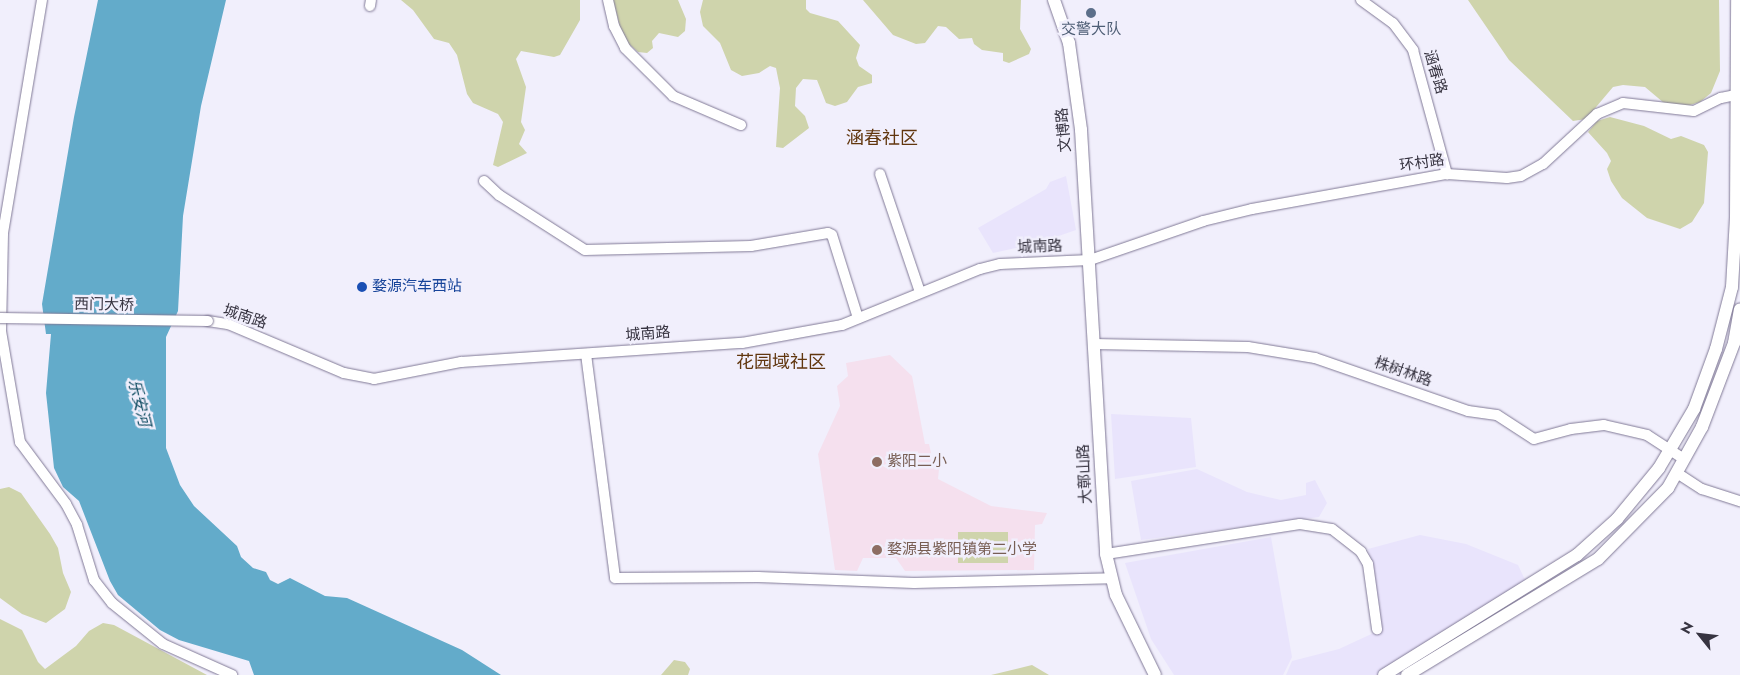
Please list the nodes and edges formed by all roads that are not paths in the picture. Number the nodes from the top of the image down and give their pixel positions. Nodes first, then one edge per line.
1 (42, 0) edge
2 (608, 0) edge
3 (1054, 0) edge
4 (1361, 0) edge
5 (1737, 0) edge
6 (1738, 94) edge
7 (741, 125) dead end
8 (880, 174) dead end
9 (1447, 174) junction
10 (484, 181) dead end
11 (1090, 260) junction
12 (920, 292) junction
13 (1740, 310) edge
14 (0, 318) edge
15 (858, 318) junction
16 (208, 321) joint
17 (1, 331) edge
18 (1094, 344) junction
19 (586, 354) junction
20 (1670, 451) junction
21 (1684, 459) junction
22 (1676, 473) junction
23 (1740, 501) edge
24 (1106, 554) junction
25 (1112, 578) junction
26 (1377, 629) dead end
27 (232, 675) edge
28 (1156, 675) edge
29 (1384, 675) edge
30 (1407, 675) edge

1 - 17 street
2 - 7 street
3 - 11 main road, 文博路
4 - 9 street, 涵春路
5 - 6 main road
6 - 9 street, 环村路
6 - 20 main road
8 - 12 street
9 - 11 street, 环村路
10 - 15 street
11 - 12 street, 城南路
11 - 18 main road, 大鄣山路
12 - 15 street, 城南路
13 - 21 main road
14 - 16 street, 西门大桥, bridge
15 - 19 street, 城南路
16 - 19 street, 城南路
17 - 27 street
18 - 20 street, 株树林路
18 - 24 main road, 大鄣山路
19 - 25 street
20 - 21 street, 株树林路
20 - 29 main road
21 - 22 main road
22 - 23 street
22 - 30 main road
24 - 25 main road, 大鄣山路
24 - 26 street
25 - 28 main road, 大鄣山路

